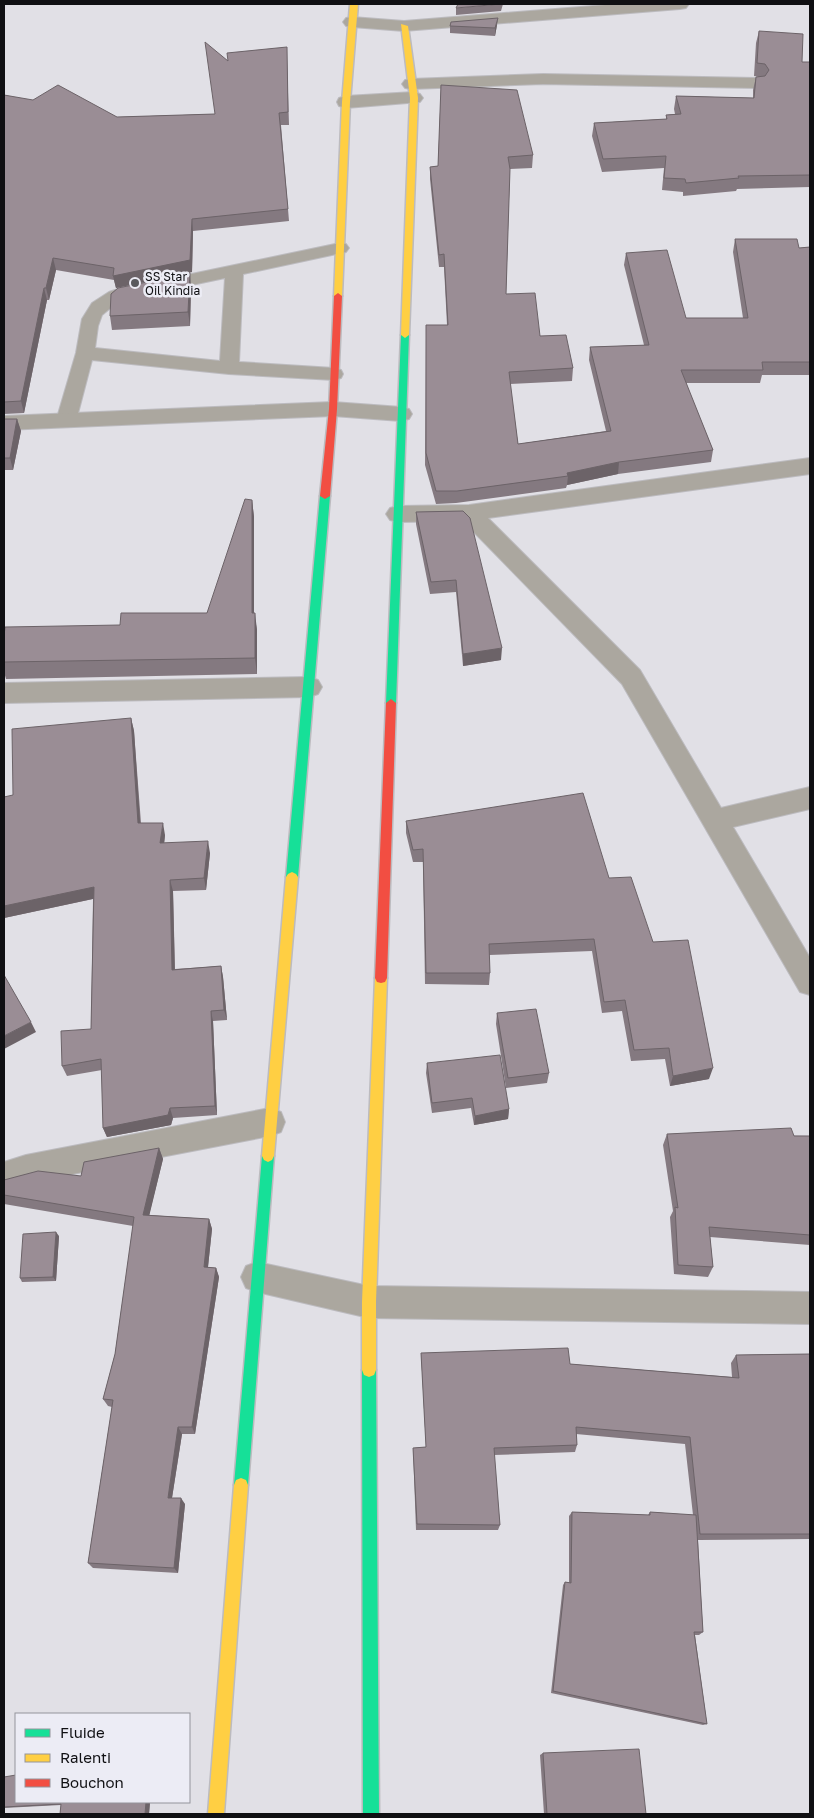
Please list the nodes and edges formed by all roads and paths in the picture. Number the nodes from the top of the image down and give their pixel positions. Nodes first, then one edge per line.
1 (354, 4) edge
2 (680, 4) edge
3 (352, 22) junction
4 (404, 26) junction
5 (756, 83) edge
6 (412, 91) junction
7 (346, 102) junction
8 (340, 248) junction
9 (234, 270) junction
10 (84, 353) junction
11 (229, 368) junction
12 (334, 374) junction
13 (333, 409) junction
14 (401, 414) junction
15 (66, 421) junction
16 (4, 423) edge
17 (810, 466) edge
18 (469, 513) junction
19 (398, 514) junction
20 (309, 687) junction
21 (4, 693) edge
22 (810, 798) edge
23 (715, 820) junction
24 (810, 983) edge
25 (270, 1122) junction
26 (4, 1176) edge
27 (257, 1277) junction
28 (370, 1302) junction
29 (810, 1308) edge
30 (216, 1814) edge
31 (371, 1814) edge

1 - 3 main road
2 - 4 street
3 - 4 street
3 - 7 main road
4 - 6 main road
5 - 6 street
6 - 7 street
6 - 14 main road
7 - 8 main road
8 - 9 lane
8 - 12 main road
9 - 10 lane
9 - 11 lane
10 - 11 lane
10 - 15 lane
11 - 12 lane
12 - 13 main road
13 - 14 street
13 - 15 street
13 - 20 main road
14 - 19 main road
15 - 16 street
17 - 18 street
18 - 19 street
18 - 23 street
19 - 28 main road
20 - 21 street
20 - 25 main road
22 - 23 street
23 - 24 street
25 - 26 street
25 - 27 main road
27 - 28 street
27 - 30 main road
28 - 29 street
28 - 31 main road

